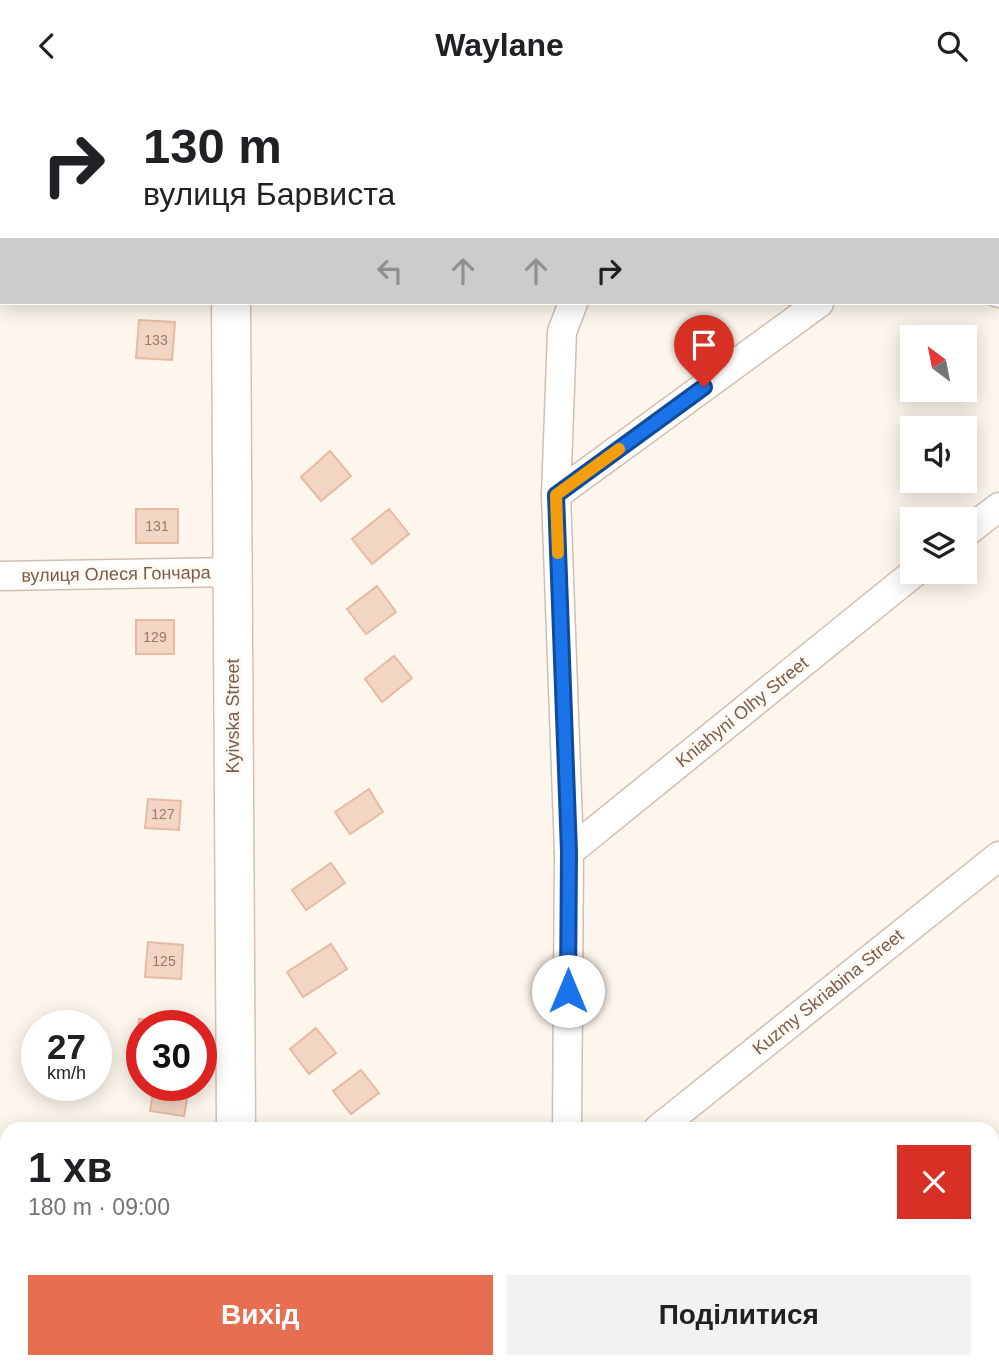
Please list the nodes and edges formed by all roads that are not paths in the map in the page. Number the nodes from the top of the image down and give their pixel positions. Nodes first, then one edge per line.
1 (231, 305) edge
2 (572, 305) edge
3 (816, 305) edge
4 (556, 495) junction
5 (999, 507) edge
6 (977, 524) edge
7 (232, 572) junction
8 (0, 576) edge
9 (900, 584) edge
10 (569, 852) junction
11 (999, 856) edge
12 (236, 1122) edge
13 (567, 1122) edge
14 (667, 1122) edge

1 - 7 main road, Kyivska Street
2 - 4 street
3 - 4 street
4 - 10 street
5 - 6 street
7 - 8 street, вулиця Олеся Гончара
7 - 12 main road, Kyivska Street
9 - 10 street, Kniahyni Olhy Street
10 - 13 street
11 - 14 street, Kuzmy Skriabina Street

